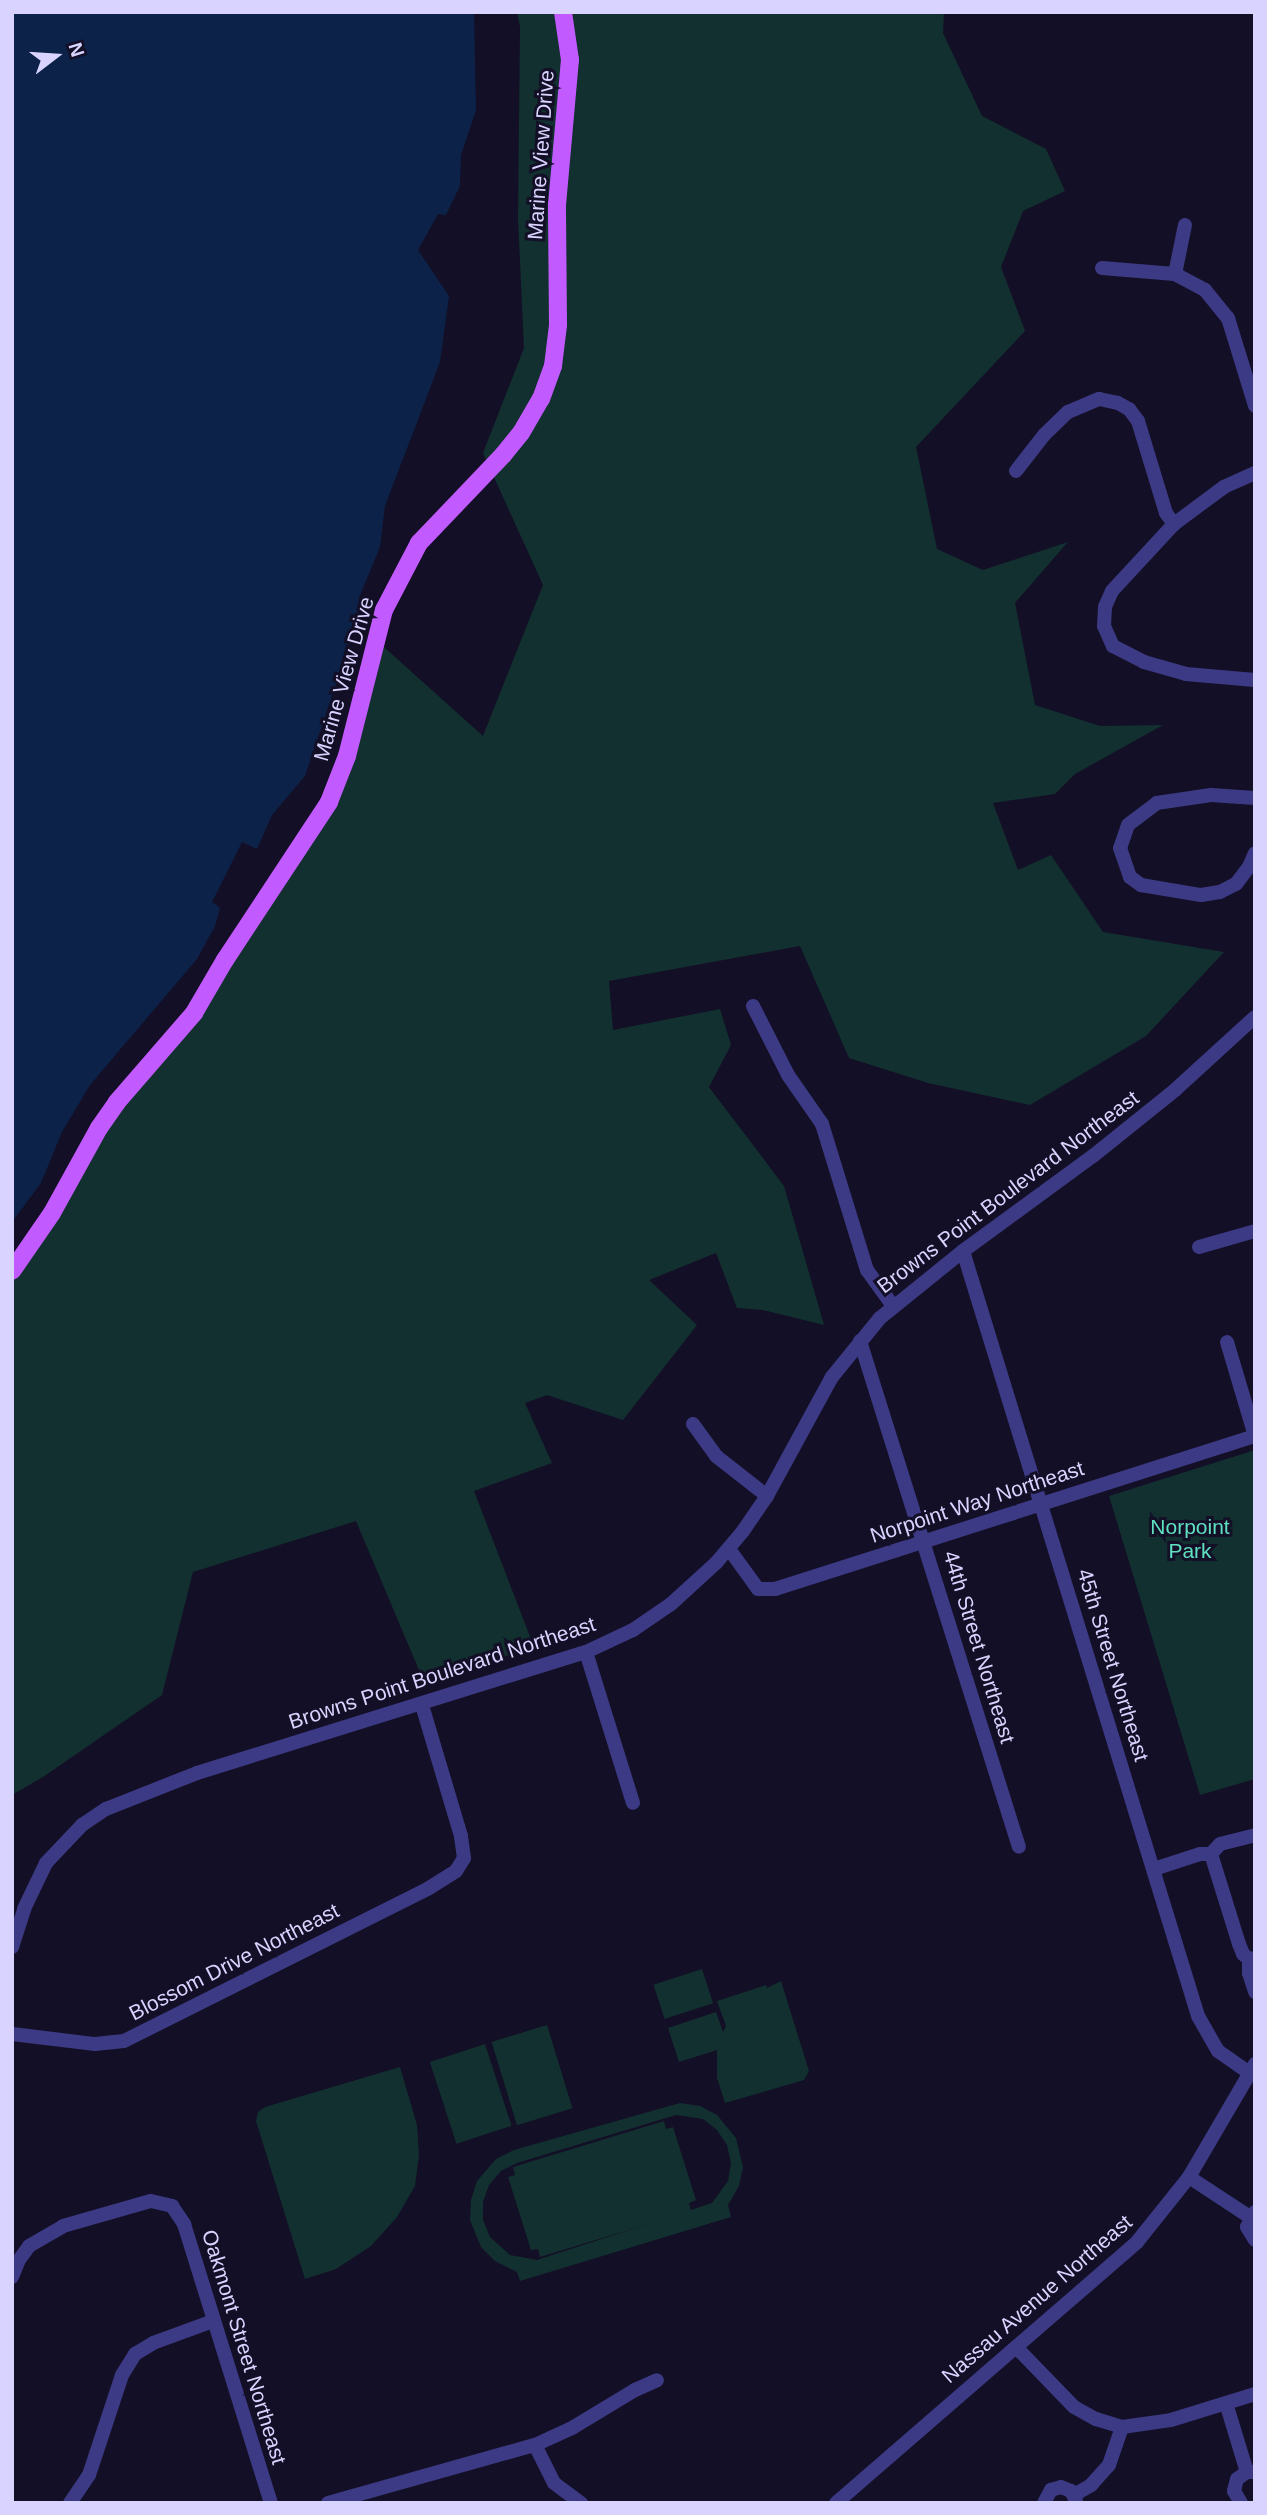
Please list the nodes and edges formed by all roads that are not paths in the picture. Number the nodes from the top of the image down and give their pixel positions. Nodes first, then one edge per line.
1 (563, 12) edge
2 (1185, 225) dead end
3 (1102, 268) dead end
4 (1175, 274) junction
5 (1255, 406) edge
6 (1016, 471) dead end
7 (1255, 473) edge
8 (1174, 524) junction
9 (1255, 680) edge
10 (1255, 798) edge
11 (1255, 853) edge
12 (753, 1006) dead end
13 (1255, 1017) edge
14 (1255, 1231) edge
15 (1199, 1248) dead end
16 (963, 1251) junction
17 (12, 1271) edge
18 (893, 1306) junction
19 (860, 1341) junction
20 (1227, 1342) dead end
21 (693, 1424) dead end
22 (1255, 1436) edge
23 (766, 1496) junction
24 (1042, 1504) junction
25 (923, 1541) junction
26 (729, 1549) junction
27 (586, 1652) junction
28 (422, 1704) junction
29 (633, 1803) dead end
30 (1255, 1835) edge
31 (1019, 1846) dead end
32 (1211, 1854) junction
33 (1154, 1869) junction
34 (12, 1947) edge
35 (1252, 1958) edge
36 (1255, 1992) edge
37 (12, 2034) edge
38 (1252, 2069) edge
39 (1189, 2177) junction
40 (1252, 2215) edge
41 (1255, 2240) edge
42 (12, 2277) edge
43 (213, 2322) junction
44 (1016, 2347) junction
45 (657, 2380) dead end
46 (1255, 2394) edge
47 (1226, 2403) junction
48 (1122, 2427) junction
49 (535, 2445) junction
50 (1251, 2472) edge
51 (1075, 2499) edge
52 (70, 2503) edge
53 (271, 2503) edge
54 (328, 2503) edge
55 (581, 2503) edge
56 (836, 2503) edge
57 (1044, 2503) edge
58 (1241, 2503) edge

1 - 17 main road, Marine View Drive
2 - 4 street
3 - 4 street
4 - 5 street
6 - 8 street
7 - 8 street
8 - 9 street
10 - 11 street
12 - 18 street
13 - 16 street, Browns Point Boulevard Northeast
14 - 15 street
16 - 18 street, Browns Point Boulevard Northeast
16 - 24 street, 45th Street Northeast
18 - 19 street, Browns Point Boulevard Northeast
19 - 23 street, Browns Point Boulevard Northeast
19 - 25 street, 44th Street Northeast
20 - 22 street
21 - 23 street
22 - 24 street, Norpoint Way Northeast
23 - 26 street, Browns Point Boulevard Northeast
24 - 25 street, Norpoint Way Northeast
24 - 33 street, 45th Street Northeast
25 - 26 street, Norpoint Way Northeast
25 - 31 street, 44th Street Northeast
26 - 27 street, Browns Point Boulevard Northeast
27 - 28 street, Browns Point Boulevard Northeast
27 - 29 street
28 - 34 street, Browns Point Boulevard Northeast
28 - 37 street, Blossom Drive Northeast
30 - 32 street
32 - 33 street
32 - 35 street
33 - 38 street, 45th Street Northeast
35 - 36 street
38 - 39 street, Nassau Avenue Northeast
39 - 40 street
39 - 44 street, Nassau Avenue Northeast
40 - 41 street
42 - 43 street, Oakmont Street Northeast
43 - 52 street
43 - 53 street, Oakmont Street Northeast
44 - 48 street
44 - 56 street, Nassau Avenue Northeast
45 - 49 street
46 - 47 street
47 - 48 street
47 - 50 street
48 - 51 street
49 - 54 street
49 - 55 street
50 - 58 street
51 - 57 street

